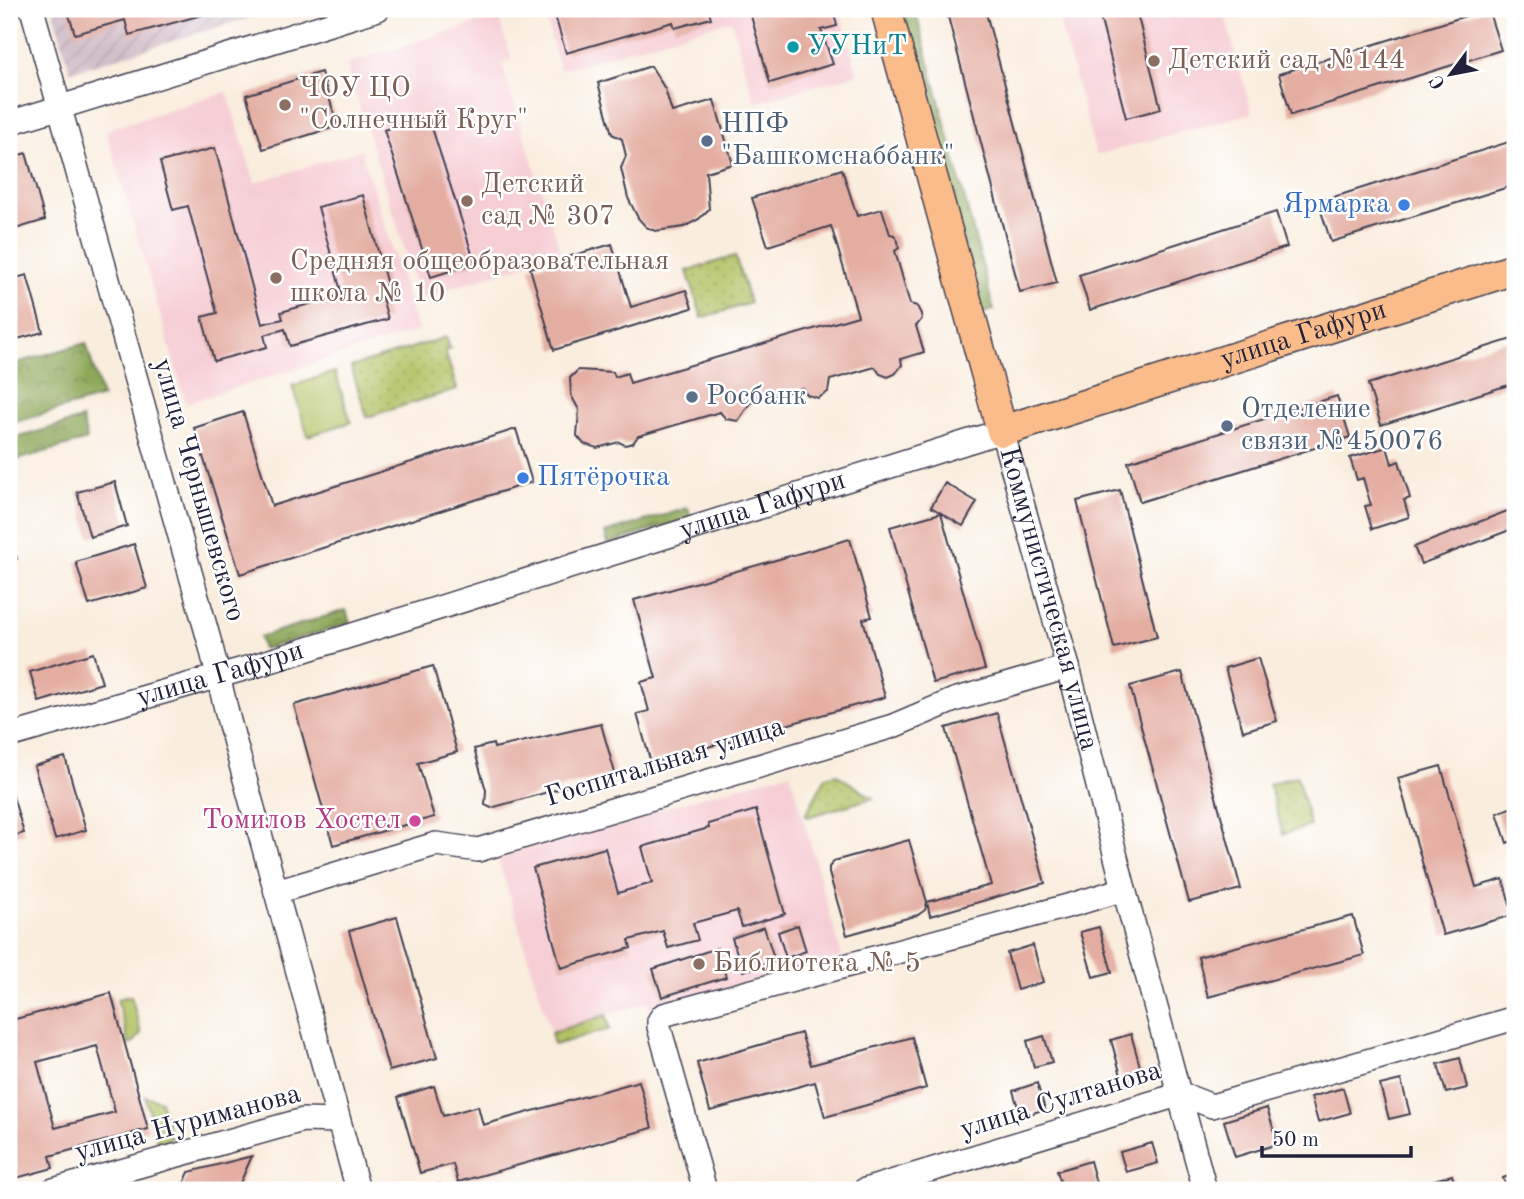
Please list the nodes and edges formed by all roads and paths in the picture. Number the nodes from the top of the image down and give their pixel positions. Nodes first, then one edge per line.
1 (32, 9) edge
2 (378, 9) edge
3 (886, 9) edge
4 (60, 107) junction
5 (9, 123) edge
6 (1515, 269) edge
7 (1002, 431) junction
8 (1068, 667) junction
9 (218, 676) junction
10 (9, 736) edge
11 (1124, 889) junction
12 (276, 892) junction
13 (1515, 1018) edge
14 (1181, 1094) junction
15 (338, 1121) junction
16 (53, 1190) edge
17 (358, 1190) edge
18 (705, 1190) edge
19 (865, 1190) edge
20 (1205, 1190) edge

1 - 4 street, улица Чернышевского
2 - 4 street
3 - 7 main road, Коммунистическая улица
4 - 5 street
4 - 9 street, улица Чернышевского
6 - 7 main road, улица Гафури
7 - 8 street, Коммунистическая улица
7 - 9 street, улица Гафури
8 - 11 street, Коммунистическая улица
8 - 12 street, Госпитальная улица
9 - 10 street, улица Гафури
9 - 12 street, улица Чернышевского
11 - 14 street, Коммунистическая улица
11 - 18 street
12 - 15 street, улица Чернышевского
13 - 14 street, улица Султанова
14 - 19 street, улица Султанова
14 - 20 street, Коммунистическая улица
15 - 16 street, улица Нуриманова
15 - 17 street, улица Чернышевского

